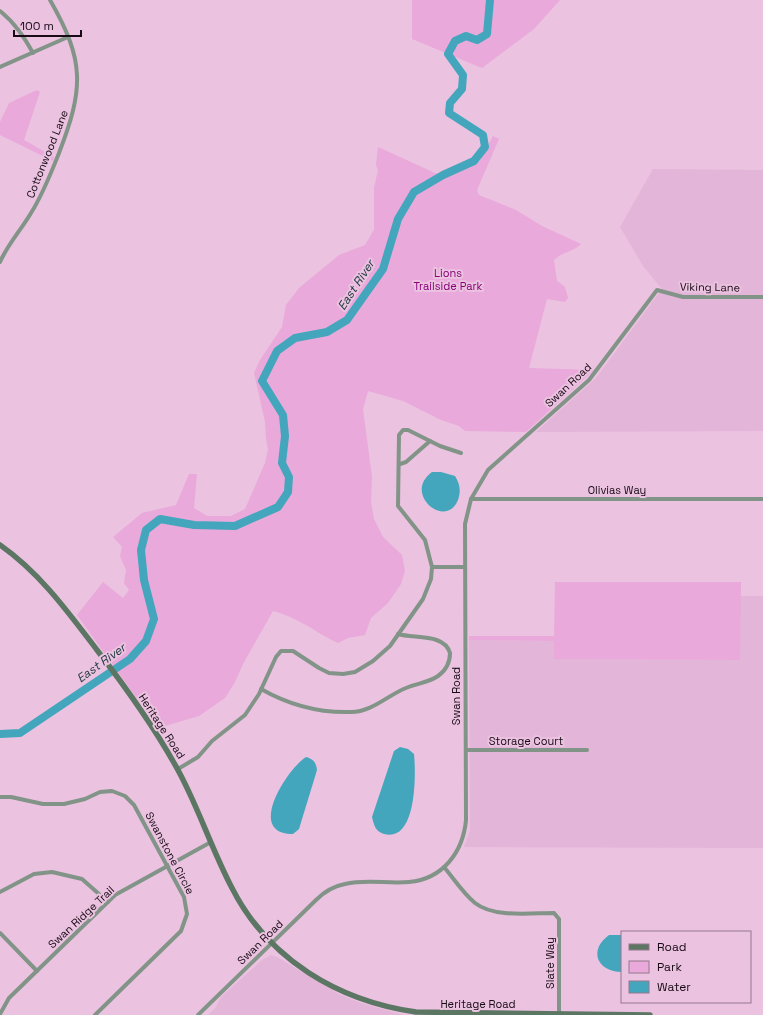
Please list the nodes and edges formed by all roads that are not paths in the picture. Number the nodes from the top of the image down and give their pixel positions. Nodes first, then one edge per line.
1 (50, 0) edge
2 (0, 11) edge
3 (68, 37) junction
4 (32, 53) junction
5 (0, 67) edge
6 (0, 262) edge
7 (657, 290) joint
8 (763, 297) edge
9 (430, 441) junction
10 (461, 453) dead end
11 (400, 464) junction
12 (471, 499) junction
13 (763, 499) edge
14 (0, 545) edge
15 (432, 567) junction
16 (465, 567) junction
17 (398, 634) junction
18 (261, 689) junction
19 (466, 750) junction
20 (587, 750) dead end
21 (178, 769) junction
22 (0, 797) edge
23 (211, 842) junction
24 (167, 866) junction
25 (444, 867) junction
26 (0, 892) edge
27 (108, 902) junction
28 (0, 933) edge
29 (272, 943) junction
30 (37, 971) junction
31 (0, 1014) edge
32 (467, 1014) edge
33 (559, 1014) edge
34 (95, 1015) edge
35 (198, 1015) edge
36 (650, 1015) edge

1 - 3 street, Cottonwood Lane
2 - 4 street
3 - 4 street
3 - 6 street, Cottonwood Lane
4 - 5 street
7 - 8 street, Viking Lane
7 - 12 street, Swan Road
9 - 10 street
9 - 11 street
9 - 11 street
11 - 15 street
12 - 13 street, Olivias Way
12 - 16 street, Swan Road
14 - 21 main road, Heritage Road
15 - 16 street
15 - 17 street
16 - 19 street, Swan Road
17 - 18 street
17 - 18 street
18 - 21 street
19 - 20 street, Storage Court
19 - 25 street, Swan Road
21 - 23 main road, Heritage Road
22 - 24 street, Swanstone Circle
23 - 24 street, Swan Ridge Trail
23 - 29 main road, Heritage Road
24 - 27 street, Swan Ridge Trail
24 - 34 street, Swanstone Circle
25 - 29 street, Swan Road
25 - 33 street, Slate Way
26 - 27 street
27 - 30 street, Swan Ridge Trail
28 - 30 street
29 - 32 main road, Heritage Road
29 - 35 street, Swan Road
30 - 31 street, Swan Ridge Trail
32 - 33 main road, Heritage Road
33 - 36 main road, Heritage Road

